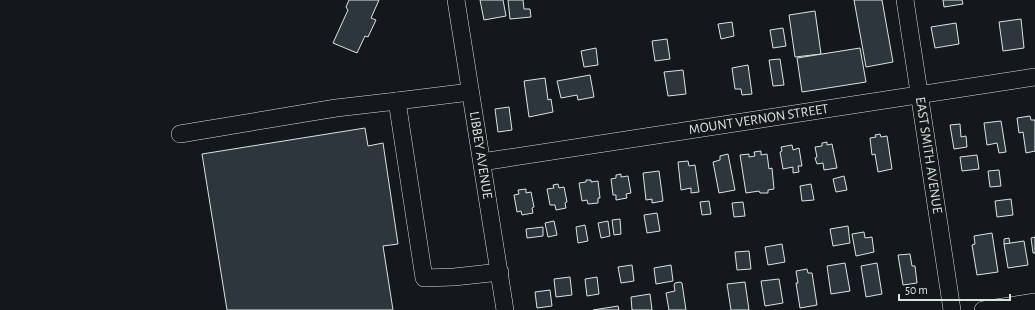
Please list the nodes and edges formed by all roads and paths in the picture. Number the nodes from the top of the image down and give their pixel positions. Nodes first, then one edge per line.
1 (456, 0) edge
2 (905, 0) edge
3 (1035, 77) edge
4 (470, 92) junction
5 (920, 94) junction
6 (397, 101) junction
7 (180, 134) dead end
8 (482, 162) junction
9 (500, 272) junction
10 (1035, 302) edge
11 (505, 310) edge
12 (952, 310) edge
13 (983, 310) edge

1 - 4 street, LIBBEY AVENUE
2 - 5 street, EAST SMITH AVENUE
3 - 5 street, MOUNT VERNON STREET
4 - 6 street
4 - 8 street, LIBBEY AVENUE
5 - 8 street, MOUNT VERNON STREET
5 - 12 street, EAST SMITH AVENUE
6 - 7 street
6 - 9 street
8 - 9 street, LIBBEY AVENUE
9 - 11 street, LIBBEY AVENUE
10 - 13 street

